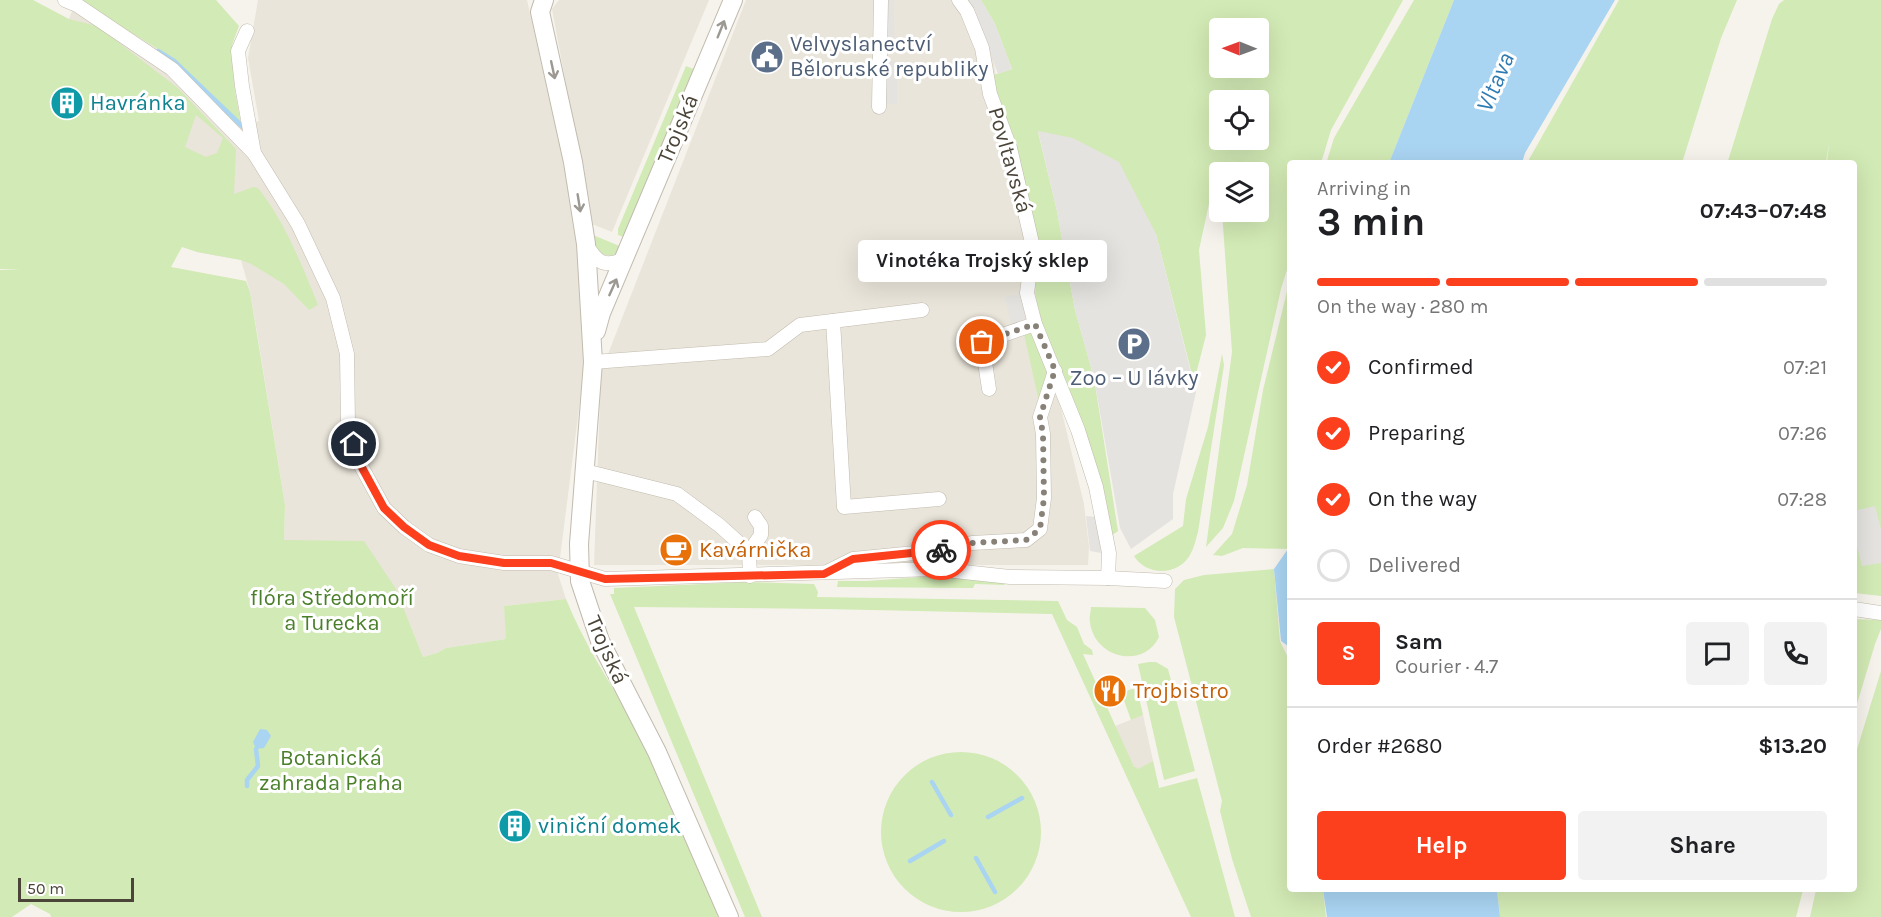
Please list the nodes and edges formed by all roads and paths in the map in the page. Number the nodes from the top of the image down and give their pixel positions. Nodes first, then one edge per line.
1 (65, 0) edge
2 (733, 0) edge
3 (881, 0) edge
4 (960, 0) edge
5 (540, 4) edge
6 (247, 30) dead end
7 (879, 107) dead end
8 (254, 153) junction
9 (586, 244) junction
10 (625, 259) junction
11 (922, 310) dead end
12 (833, 321) junction
13 (1035, 324) junction
14 (592, 341) junction
15 (593, 362) junction
16 (1055, 370) junction
17 (989, 388) dead end
18 (585, 471) junction
19 (939, 499) dead end
20 (755, 517) dead end
21 (749, 552) junction
22 (579, 570) junction
23 (824, 574) junction
24 (750, 576) junction
25 (1108, 578) junction
26 (1166, 581) dead end
27 (1857, 610) edge
28 (1881, 614) edge
29 (729, 917) edge

1 - 8 street
10 -> 2 street, Trojská
3 - 7 street
4 - 13 street, Povltavská
5 -> 9 street, Trojská
6 - 8 street
8 - 22 street
9 - 10 street
9 - 14 street, Trojská
14 -> 10 street, Trojská
11 - 12 street
12 - 15 street
12 - 19 street
13 - 16 street, Povltavská
13 - 17 street
14 - 15 street, Trojská
15 - 18 street, Trojská
16 - 23 street
16 - 25 street, Povltavská
18 - 21 street
18 - 22 street, Trojská
20 - 21 street
21 - 24 street
22 - 24 street
22 - 29 street, Trojská
23 - 24 street
23 - 25 street
25 - 26 street
27 - 28 street

